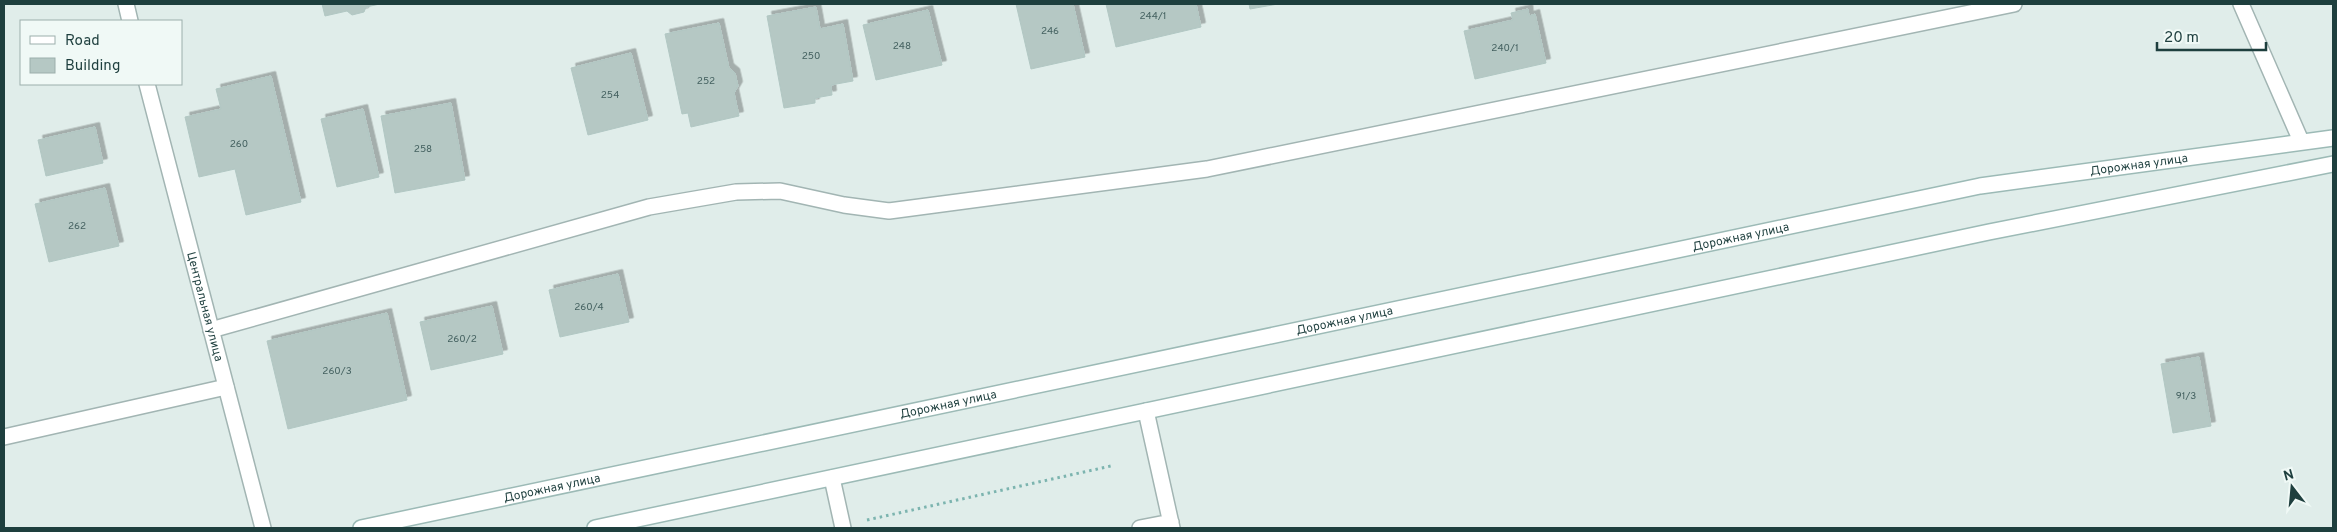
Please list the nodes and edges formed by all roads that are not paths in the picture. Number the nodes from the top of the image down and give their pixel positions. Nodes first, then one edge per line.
1 (126, 4) edge
2 (2014, 4) edge
3 (2241, 4) edge
4 (130, 20) edge
5 (147, 85) edge
6 (2333, 138) edge
7 (2301, 141) junction
8 (2333, 164) edge
9 (211, 330) junction
10 (226, 387) junction
11 (1146, 411) junction
12 (4, 437) edge
13 (832, 478) junction
14 (1171, 525) edge
15 (264, 528) edge
16 (360, 528) edge
17 (595, 528) edge
18 (843, 528) edge
19 (1140, 528) edge

1 - 4 main road
2 - 9 main road
3 - 7 main road
5 - 9 main road, Центральная улица
6 - 7 main road, Дорожная улица
7 - 16 main road, Дорожная улица
8 - 11 main road
9 - 10 main road, Центральная улица
10 - 12 main road
10 - 15 main road, Центральная улица
11 - 13 main road
11 - 14 main road
13 - 17 main road
13 - 18 main road
14 - 19 main road

